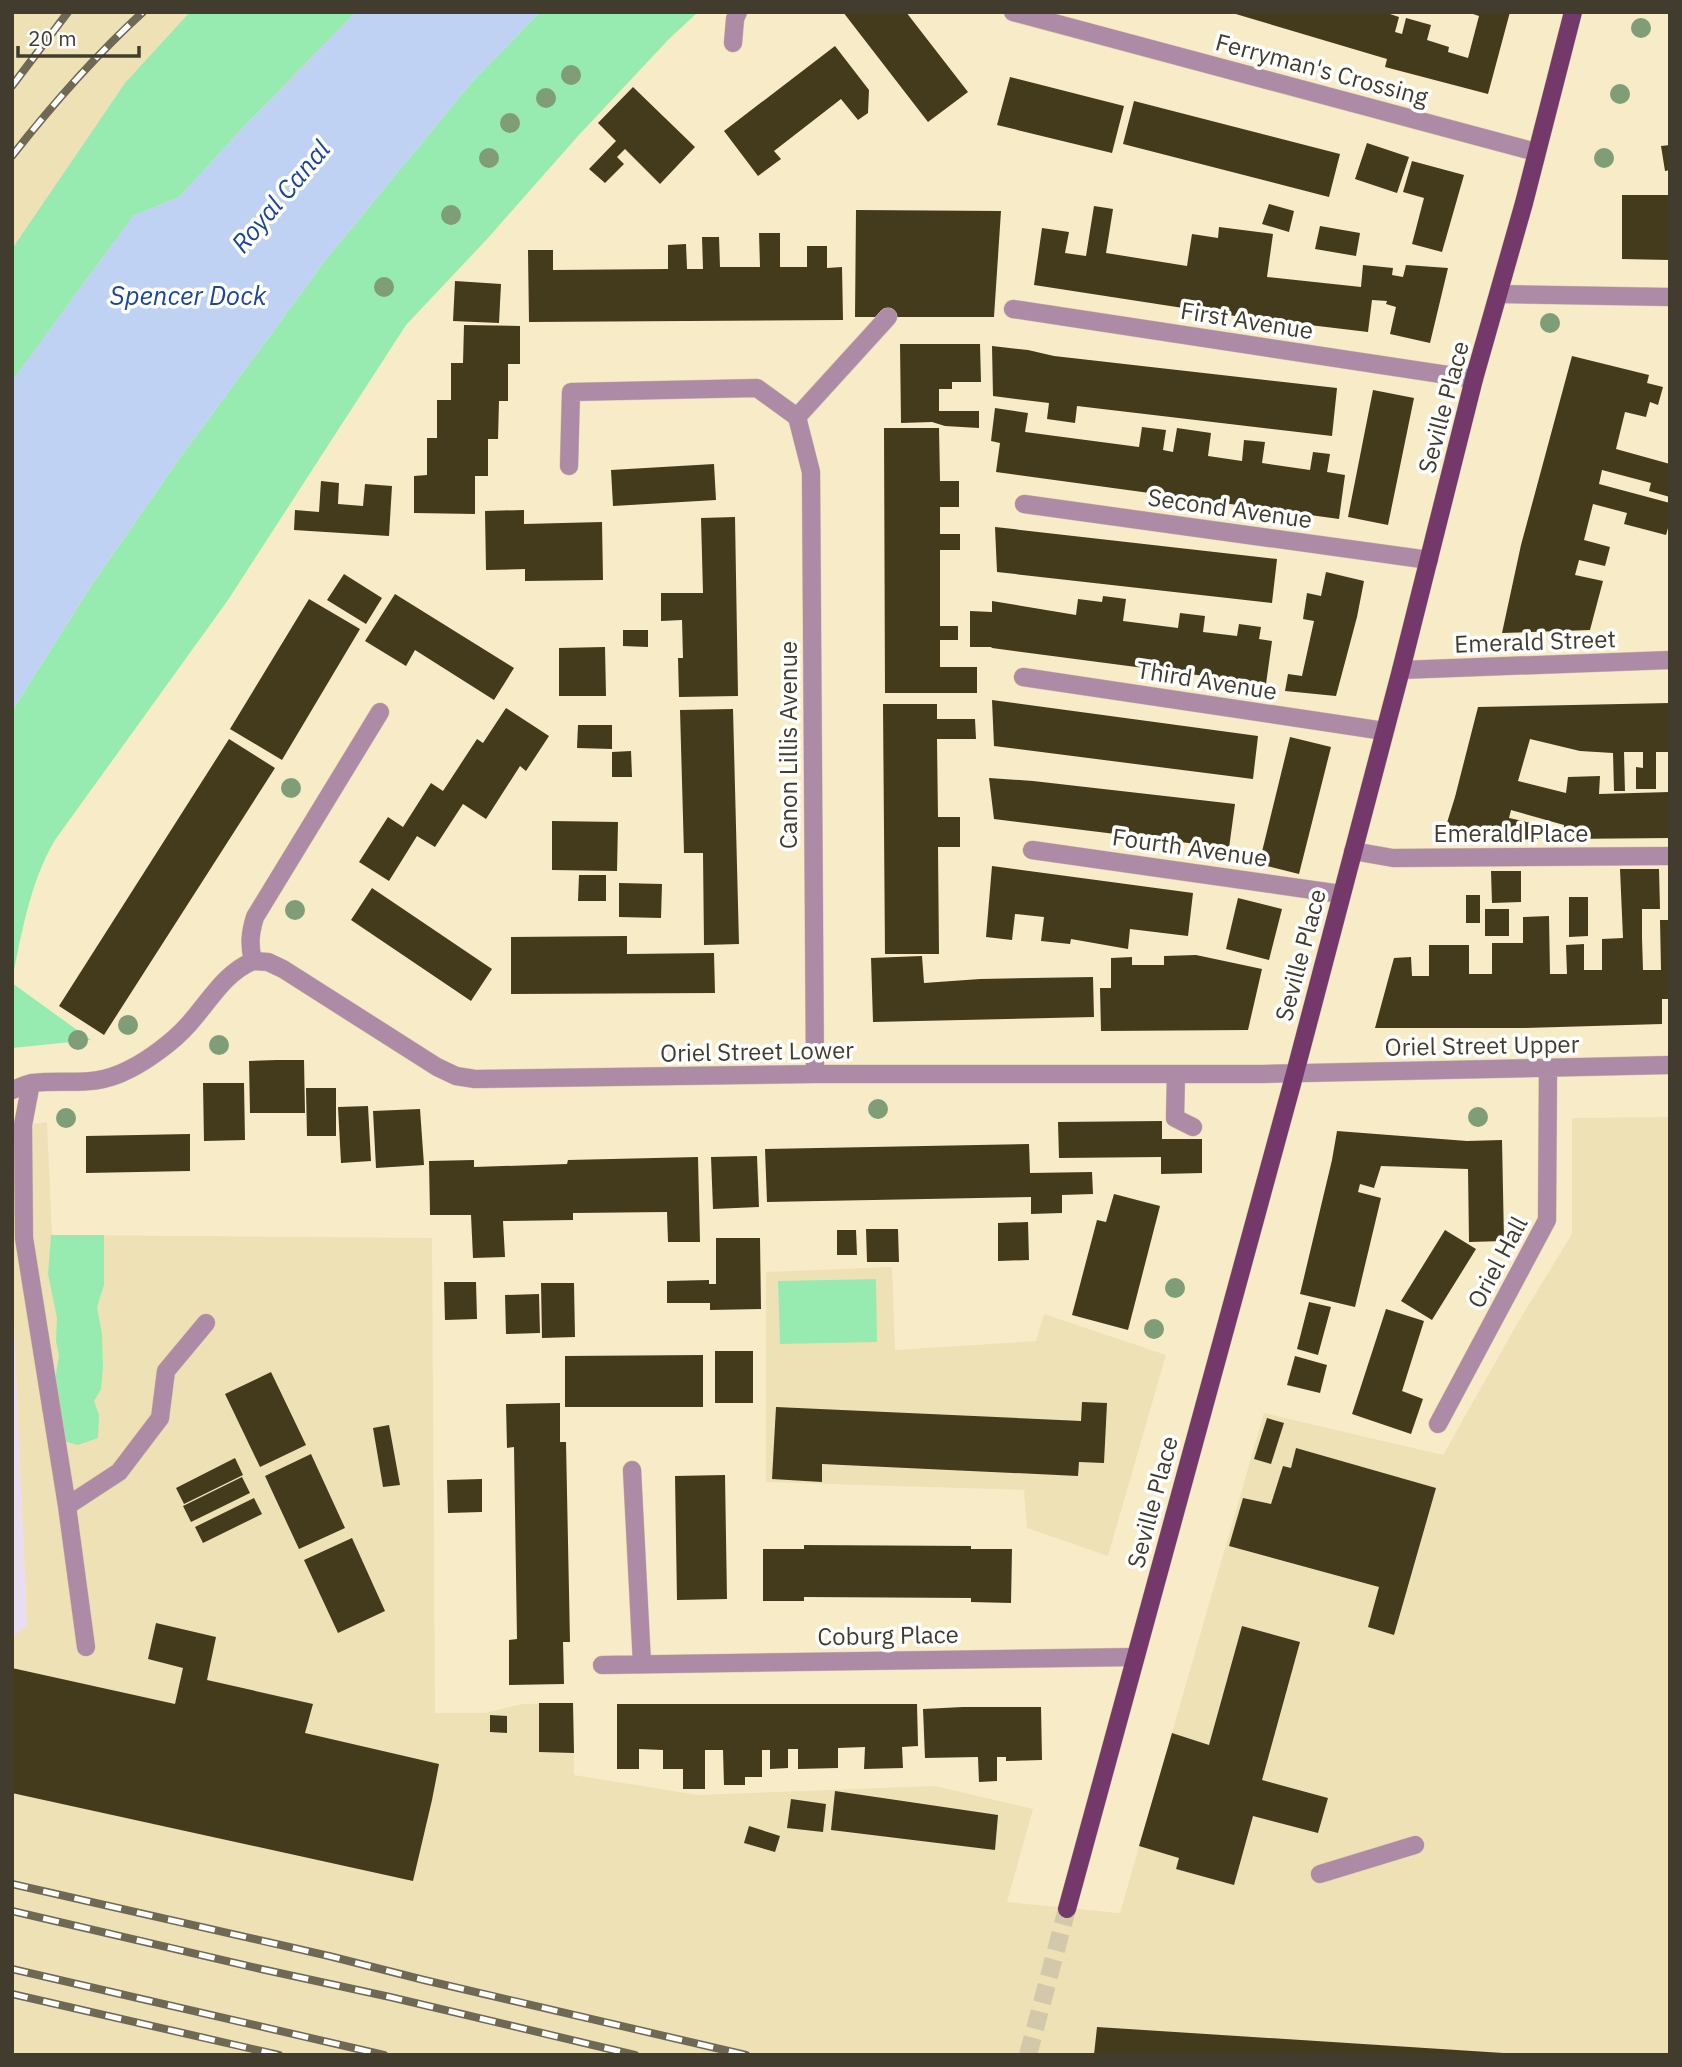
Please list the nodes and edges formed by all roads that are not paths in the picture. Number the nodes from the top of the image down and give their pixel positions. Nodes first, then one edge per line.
1 (738, 12) edge
2 (1013, 12) edge
3 (1573, 12) edge
4 (1065, 19) edge
5 (733, 43) dead end
6 (1536, 152) junction
7 (1499, 293) junction
8 (1670, 297) edge
9 (1013, 309) dead end
10 (888, 317) dead end
11 (1474, 379) junction
12 (797, 416) junction
13 (569, 466) dead end
14 (1024, 504) dead end
15 (1429, 561) junction
16 (1670, 660) edge
17 (1401, 670) junction
18 (1023, 677) dead end
19 (380, 712) dead end
20 (1384, 732) junction
21 (1032, 850) dead end
22 (1353, 851) junction
23 (1670, 856) edge
24 (1341, 894) junction
25 (253, 961) junction
26 (1670, 1065) edge
27 (1548, 1068) junction
28 (1295, 1073) junction
29 (815, 1074) junction
30 (1176, 1074) junction
31 (31, 1083) junction
32 (12, 1090) edge
33 (1193, 1127) dead end
34 (206, 1323) dead end
35 (1438, 1423) dead end
36 (632, 1471) dead end
37 (67, 1506) junction
38 (86, 1647) dead end
39 (1135, 1657) junction
40 (642, 1664) junction
41 (602, 1665) dead end
42 (1415, 1845) dead end
43 (1320, 1874) dead end
44 (1067, 1909) tunnel mouth

1 - 5 street
2 - 4 street, Ferryman's Crossing
3 - 6 main road, Seville Place
4 - 6 street, Ferryman's Crossing
6 - 7 main road, Seville Place
7 - 8 street
7 - 11 main road, Seville Place
9 - 11 street, First Avenue
10 - 12 street
11 - 15 main road, Seville Place
12 - 13 street
12 - 29 street, Canon Lillis Avenue
14 - 15 street, Second Avenue
15 - 17 main road, Seville Place
16 - 17 street, Emerald Street
17 - 20 main road, Seville Place
18 - 20 street, Third Avenue
19 - 25 street
20 - 22 main road, Seville Place
21 - 24 street, Fourth Avenue
22 - 23 street, Emerald Place
22 - 24 main road, Seville Place
24 - 28 main road, Seville Place
25 - 29 street, Oriel Street Lower
25 - 31 street
26 - 27 street, Oriel Street Upper
27 - 28 street, Oriel Street Upper
27 - 35 street, Oriel Hall
28 - 30 street, Oriel Street Lower
28 - 39 main road, Seville Place
29 - 30 street, Oriel Street Lower
30 - 33 street
31 - 32 street
31 - 37 street
34 - 37 street
36 - 40 street
37 - 38 street
39 - 40 street, Coburg Place
39 - 44 main road, Seville Place
40 - 41 street, Coburg Place
42 - 43 street

